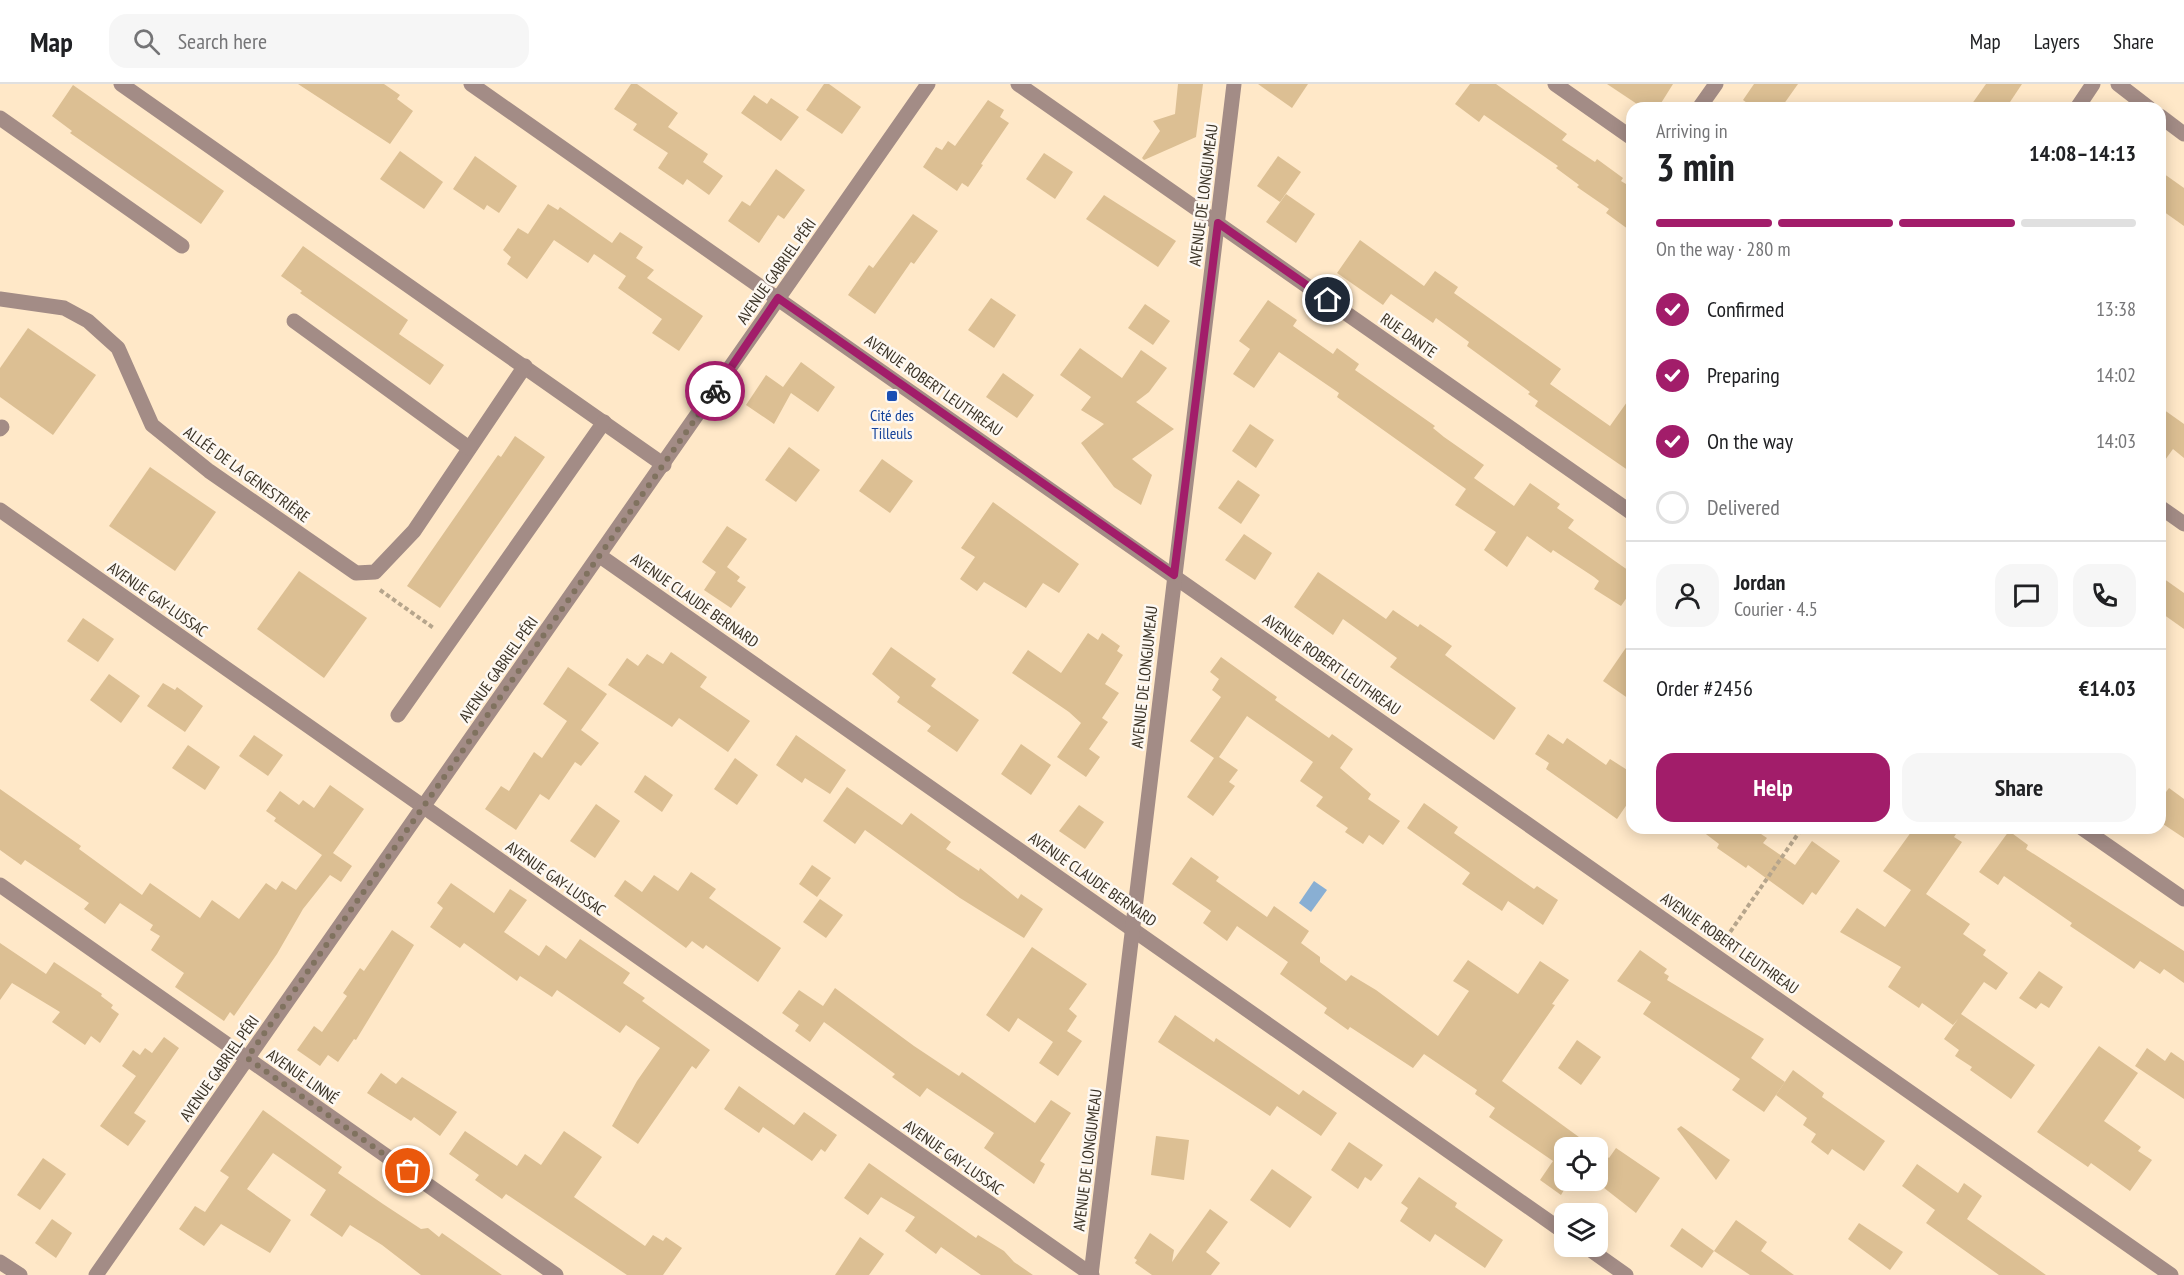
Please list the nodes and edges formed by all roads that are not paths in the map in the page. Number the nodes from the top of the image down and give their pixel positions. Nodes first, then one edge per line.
1 (121, 84) edge
2 (471, 84) edge
3 (928, 84) edge
4 (1018, 84) edge
5 (1234, 84) edge
6 (1555, 84) edge
7 (1716, 84) edge
8 (2093, 84) edge
9 (2118, 84) edge
10 (1703, 102) edge
11 (2081, 102) edge
12 (2141, 102) edge
13 (0, 118) edge
14 (2166, 120) edge
15 (1626, 134) edge
16 (2184, 134) edge
17 (1218, 223) junction
18 (182, 246) dead end
19 (778, 298) junction
20 (0, 299) edge
21 (294, 321) dead end
22 (525, 366) junction
23 (604, 422) junction
24 (469, 448) junction
25 (664, 465) junction
26 (1626, 509) edge
27 (0, 510) edge
28 (2166, 511) edge
29 (2184, 524) edge
30 (600, 556) junction
31 (1174, 575) junction
32 (398, 715) dead end
33 (422, 806) junction
34 (2091, 834) edge
35 (0, 885) edge
36 (2184, 899) edge
37 (1134, 930) junction
38 (247, 1058) junction
39 (1554, 1225) edge
40 (1601, 1257) edge
41 (0, 1262) edge
42 (20, 1275) edge
43 (96, 1275) edge
44 (556, 1275) edge
45 (1091, 1275) edge
46 (1626, 1275) edge
47 (2171, 1275) edge

1 - 22 street
2 - 19 street, AVENUE ROBERT LEUTHREAU
3 - 19 street, AVENUE GABRIEL PÉRI
4 - 17 street, RUE DANTE
5 - 17 street, AVENUE DE LONGJUMEAU
6 - 15 street
7 - 10 street
8 - 11 street
9 - 12 street
13 - 18 street
14 - 16 street
17 - 26 street, RUE DANTE
17 - 31 street, AVENUE DE LONGJUMEAU
19 - 25 street, AVENUE GABRIEL PÉRI
19 - 31 street, AVENUE ROBERT LEUTHREAU
20 - 24 street, ALLÉE DE LA GENESTRIÈRE
21 - 24 street
22 - 23 street
22 - 24 street
23 - 25 street
23 - 32 street
25 - 30 street, AVENUE GABRIEL PÉRI
27 - 33 street, AVENUE GAY-LUSSAC
28 - 29 street
30 - 33 street, AVENUE GABRIEL PÉRI
30 - 37 street, AVENUE CLAUDE BERNARD
31 - 37 street, AVENUE DE LONGJUMEAU
31 - 47 street, AVENUE ROBERT LEUTHREAU
33 - 38 street, AVENUE GABRIEL PÉRI
33 - 45 street, AVENUE GAY-LUSSAC
34 - 36 street
35 - 38 street, AVENUE LINNÉ
37 - 39 street, AVENUE CLAUDE BERNARD
37 - 45 street, AVENUE DE LONGJUMEAU
38 - 43 street, AVENUE GABRIEL PÉRI
38 - 44 street, AVENUE LINNÉ
40 - 46 street
41 - 42 street

